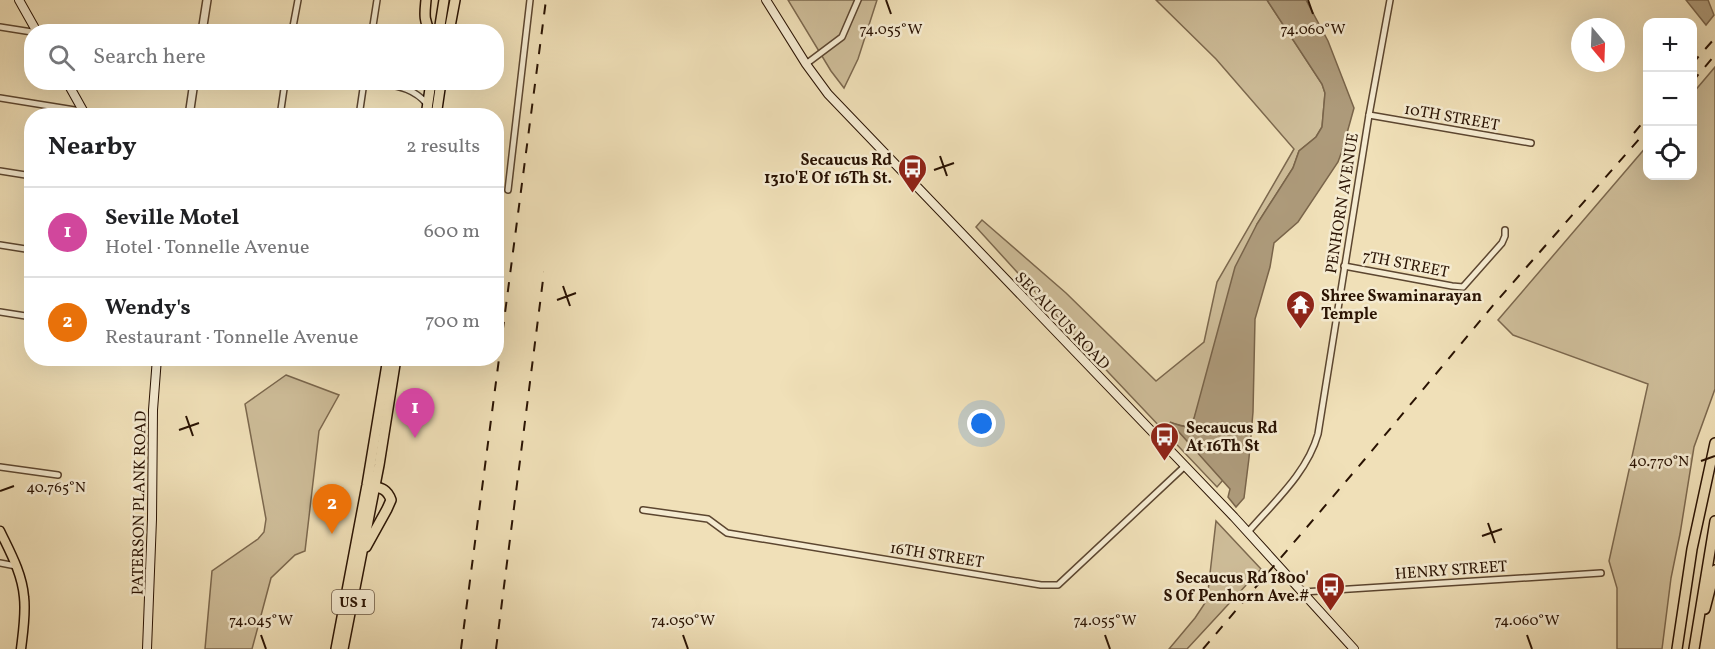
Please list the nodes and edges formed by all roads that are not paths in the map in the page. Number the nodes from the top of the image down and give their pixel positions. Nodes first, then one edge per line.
1 (19, 0) edge
2 (207, 0) edge
3 (297, 0) edge
4 (377, 0) edge
5 (426, 0) edge
6 (444, 0) edge
7 (455, 0) edge
8 (530, 0) edge
9 (766, 0) edge
10 (858, 0) edge
11 (1390, 0) edge
12 (32, 24) edge
13 (203, 24) edge
14 (293, 24) edge
15 (373, 24) edge
16 (426, 24) edge
17 (440, 24) edge
18 (451, 24) edge
19 (0, 27) edge
20 (24, 31) edge
21 (806, 64) junction
22 (72, 90) edge
23 (193, 90) edge
24 (284, 90) edge
25 (363, 90) edge
26 (411, 90) edge
27 (430, 90) edge
28 (440, 90) edge
29 (0, 98) edge
30 (57, 108) edge
31 (82, 108) edge
32 (190, 108) edge
33 (281, 108) edge
34 (360, 108) edge
35 (426, 108) edge
36 (427, 108) edge
37 (437, 108) edge
38 (1369, 115) junction
39 (1531, 143) dead end
40 (0, 171) edge
41 (24, 175) edge
42 (508, 190) dead end
43 (1505, 230) dead end
44 (0, 245) edge
45 (24, 249) edge
46 (1344, 266) junction
47 (0, 312) edge
48 (24, 316) edge
49 (156, 366) edge
50 (387, 366) edge
51 (394, 366) edge
52 (1715, 443) edge
53 (1185, 466) junction
54 (0, 467) edge
55 (58, 475) dead end
56 (371, 486) junction
57 (644, 510) dead end
58 (1715, 521) edge
59 (0, 531) edge
60 (1248, 532) junction
61 (362, 555) junction
62 (0, 563) edge
63 (16, 566) junction
64 (1715, 570) edge
65 (1601, 573) dead end
66 (1303, 592) junction
67 (21, 649) edge
68 (147, 649) edge
69 (336, 649) edge
70 (344, 649) edge
71 (1354, 649) edge
72 (1677, 649) edge
73 (1694, 649) edge

1 - 12 main road
2 - 13 street
3 - 14 street
4 - 15 street
5 - 16 highway
6 - 17 highway
7 - 18 highway
8 - 42 street
9 - 21 main road, SECAUCUS ROAD
10 - 21 street
11 - 38 street, PENHORN AVENUE
19 - 20 street
21 - 53 main road, SECAUCUS ROAD
22 - 31 main road
23 - 32 street
24 - 33 street
25 - 34 street
26 - 35 street
27 - 36 highway
28 - 37 highway
29 - 30 street
38 - 39 street, 10TH STREET
38 - 46 street, PENHORN AVENUE
40 - 41 street
43 - 46 street, 7TH STREET
44 - 45 street
46 - 60 street, PENHORN AVENUE
47 - 48 street
49 - 68 main road, PATERSON PLANK ROAD
50 - 56 highway, US 1
51 - 56 highway, US 1
52 - 72 highway
53 - 57 street, 16TH STREET
53 - 60 main road, SECAUCUS ROAD
54 - 55 street
56 - 61 highway, US 1
56 - 61 highway
56 - 69 highway, US 1
58 - 73 highway
59 - 63 main road
60 - 66 main road, SECAUCUS ROAD
61 - 70 highway, US 1
62 - 63 street
63 - 67 main road
64 - 73 highway
65 - 66 street, HENRY STREET
66 - 71 main road, SECAUCUS ROAD

